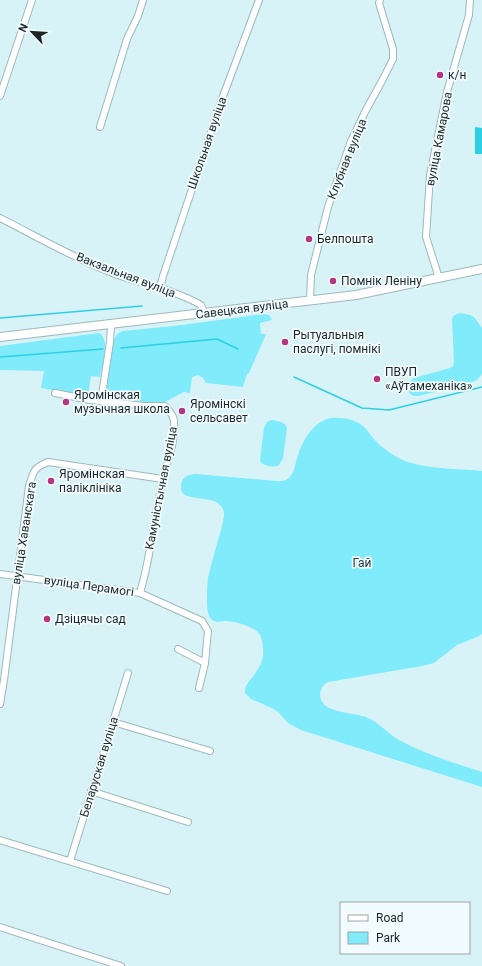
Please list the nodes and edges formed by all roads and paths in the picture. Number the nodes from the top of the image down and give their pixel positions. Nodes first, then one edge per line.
1 (32, 0) edge
2 (143, 0) edge
3 (259, 0) edge
4 (380, 0) edge
5 (470, 0) edge
6 (0, 96) edge
7 (100, 127) dead end
8 (0, 218) edge
9 (482, 269) edge
10 (439, 278) junction
11 (160, 288) junction
12 (310, 301) junction
13 (204, 314) junction
14 (111, 325) junction
15 (0, 338) edge
16 (55, 393) dead end
17 (101, 401) junction
18 (163, 479) junction
19 (0, 574) edge
20 (17, 576) junction
21 (140, 593) junction
22 (178, 649) dead end
23 (205, 662) junction
24 (128, 674) dead end
25 (199, 688) dead end
26 (0, 704) edge
27 (113, 722) junction
28 (210, 751) dead end
29 (91, 791) junction
30 (188, 822) dead end
31 (0, 840) edge
32 (70, 861) junction
33 (167, 891) dead end
34 (0, 927) edge
35 (121, 966) edge

1 - 6 street
2 - 7 street
3 - 11 street, Школьная вуліца
4 - 12 street, Клубная вуліца
5 - 10 street, вуліца Камарова
8 - 11 street, Вакзальная вуліца
9 - 10 main road, Савецкая вуліца
10 - 12 main road, Савецкая вуліца
11 - 13 street, Вакзальная вуліца
12 - 13 main road, Савецкая вуліца
13 - 14 main road, Савецкая вуліца
14 - 15 main road, Савецкая вуліца
14 - 17 street
16 - 17 street, Камуністычная вуліца
17 - 18 street, Камуністычная вуліца
18 - 20 street, вуліца Хаванскага
18 - 21 street, Камуністычная вуліца
19 - 20 street, вуліца Перамогі
20 - 21 street, вуліца Перамогі
20 - 26 street, вуліца Хаванскага
21 - 23 street, вуліца Перамогі
22 - 23 street
23 - 25 street, вуліца Перамогі
24 - 27 street, Беларуская вуліца
27 - 28 street
27 - 29 street, Беларуская вуліца
29 - 30 street
29 - 32 street, Беларуская вуліца
31 - 32 street
32 - 33 street
34 - 35 street

